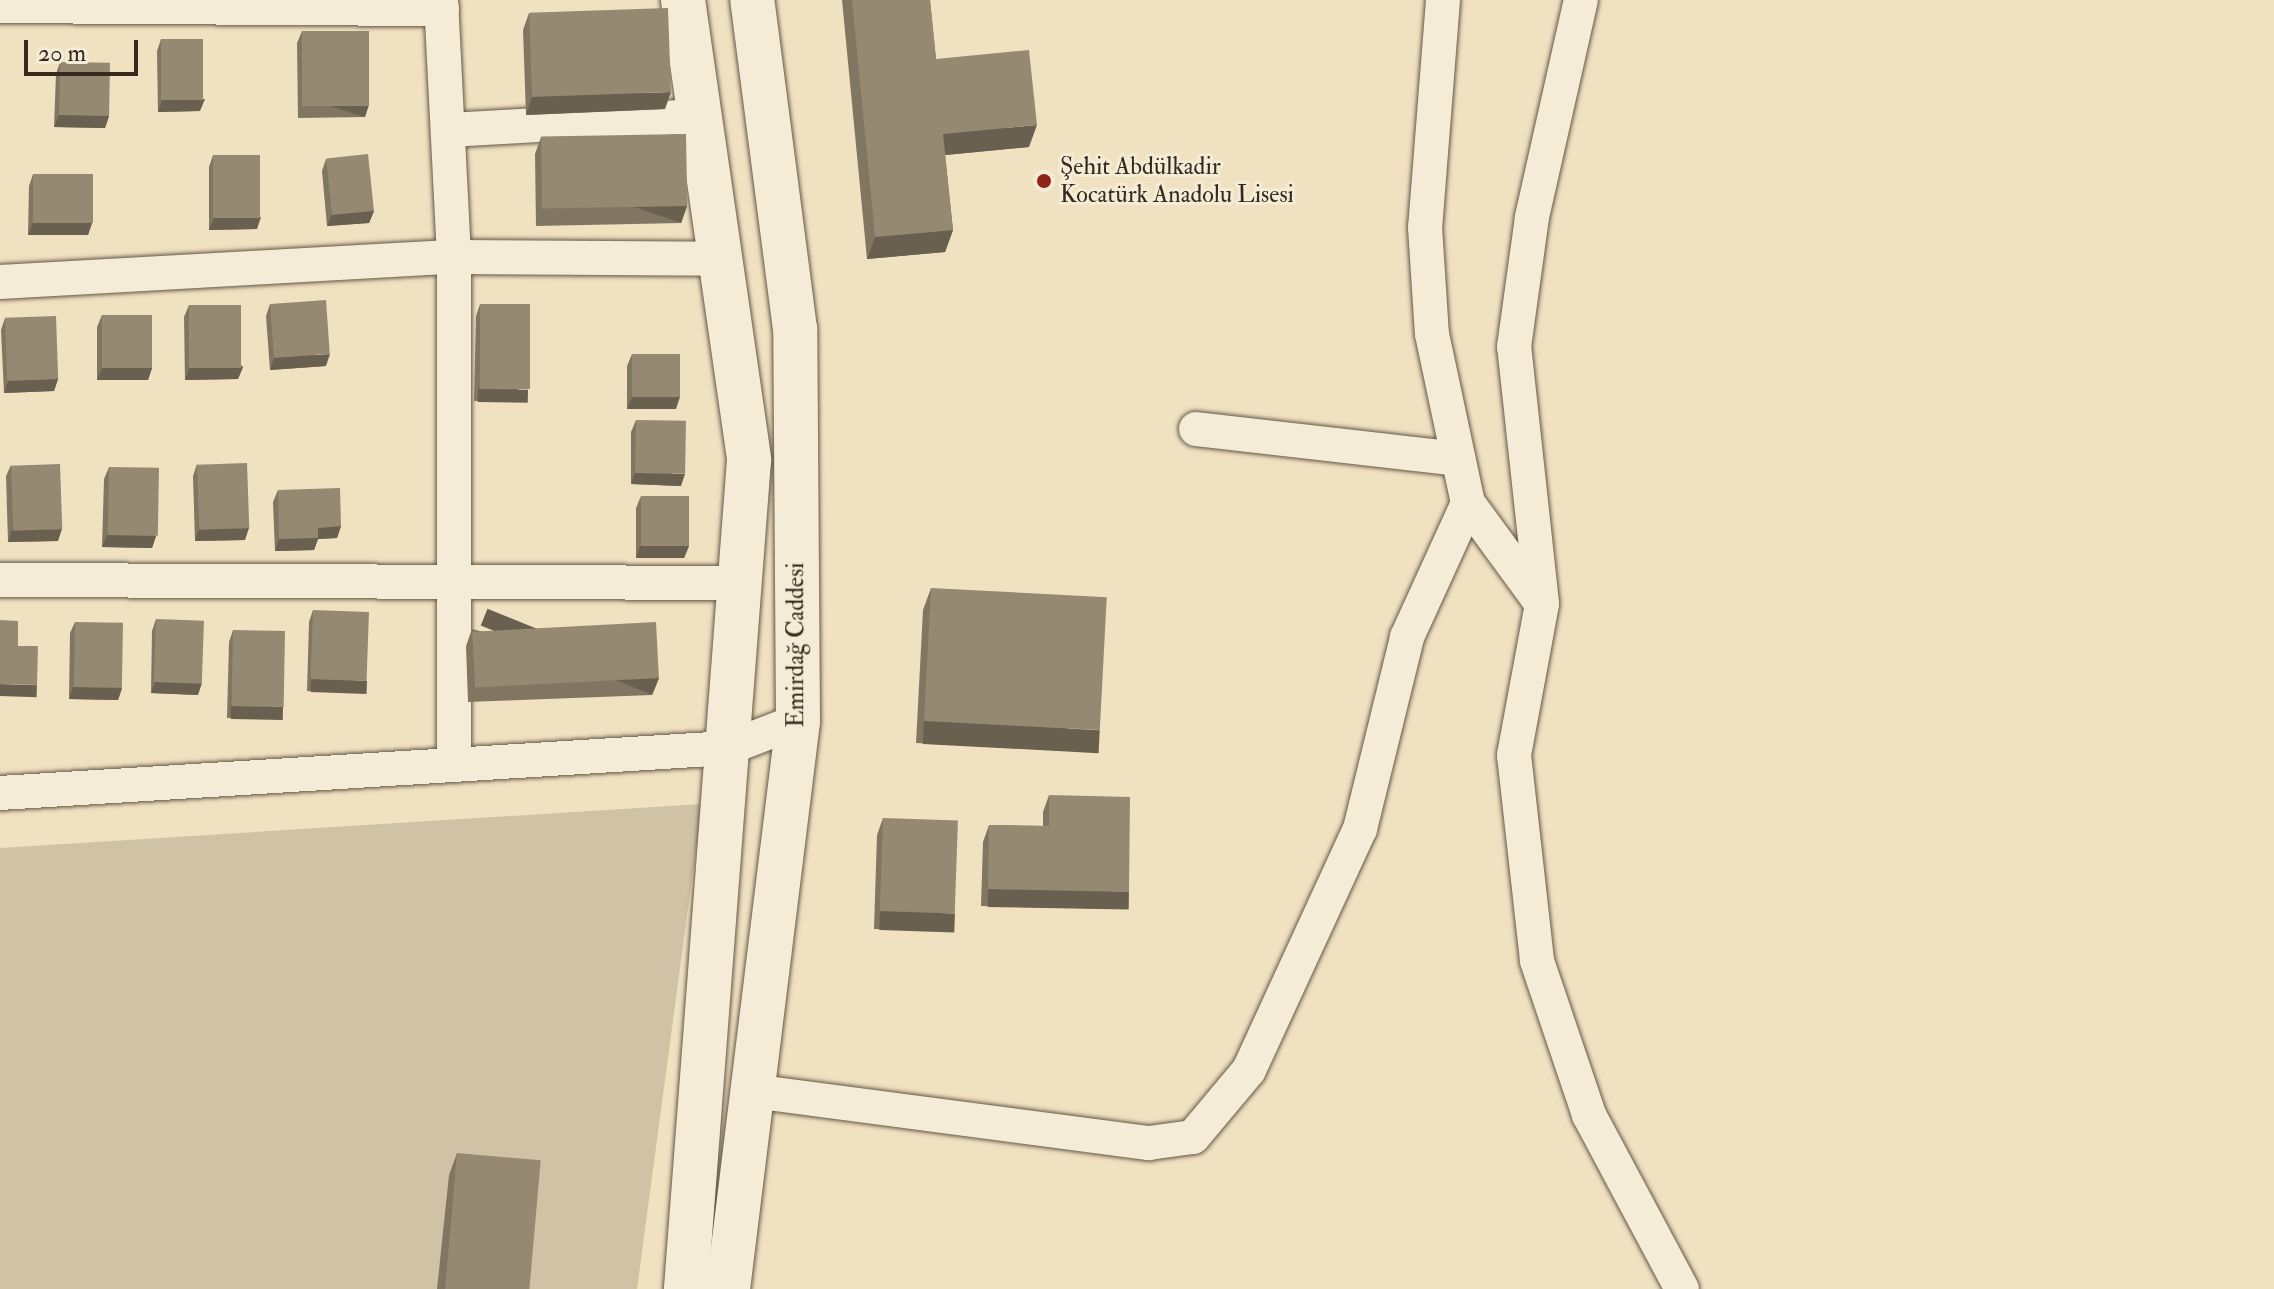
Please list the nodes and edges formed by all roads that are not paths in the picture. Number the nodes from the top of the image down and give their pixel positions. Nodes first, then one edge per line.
1 (683, 0) edge
2 (752, 0) edge
3 (1443, 0) edge
4 (1581, 0) edge
5 (441, 4) edge
6 (0, 6) edge
7 (700, 116) junction
8 (448, 130) junction
9 (454, 257) junction
10 (720, 259) junction
11 (0, 282) edge
12 (1196, 429) dead end
13 (1458, 459) junction
14 (1468, 503) junction
15 (0, 580) edge
16 (449, 581) junction
17 (740, 583) junction
18 (1542, 604) junction
19 (798, 721) junction
20 (728, 748) junction
21 (454, 765) junction
22 (0, 793) edge
23 (752, 1091) junction
24 (686, 1289) edge
25 (728, 1289) edge
26 (1682, 1289) edge

1 - 7 main road
2 - 19 main road, Emirdağ Caddesi
3 - 13 street
4 - 18 street
5 - 6 street
5 - 8 street
7 - 8 street
7 - 10 main road
8 - 9 street
9 - 10 street
9 - 11 street
9 - 16 street
10 - 17 main road
12 - 13 street
13 - 14 street
14 - 18 street
14 - 23 street
15 - 16 street
16 - 17 street
16 - 21 street
17 - 20 main road
18 - 26 street
19 - 20 street
19 - 23 main road, Emirdağ Caddesi
20 - 21 street
20 - 24 main road
21 - 22 street
23 - 25 main road, Emirdağ Caddesi

